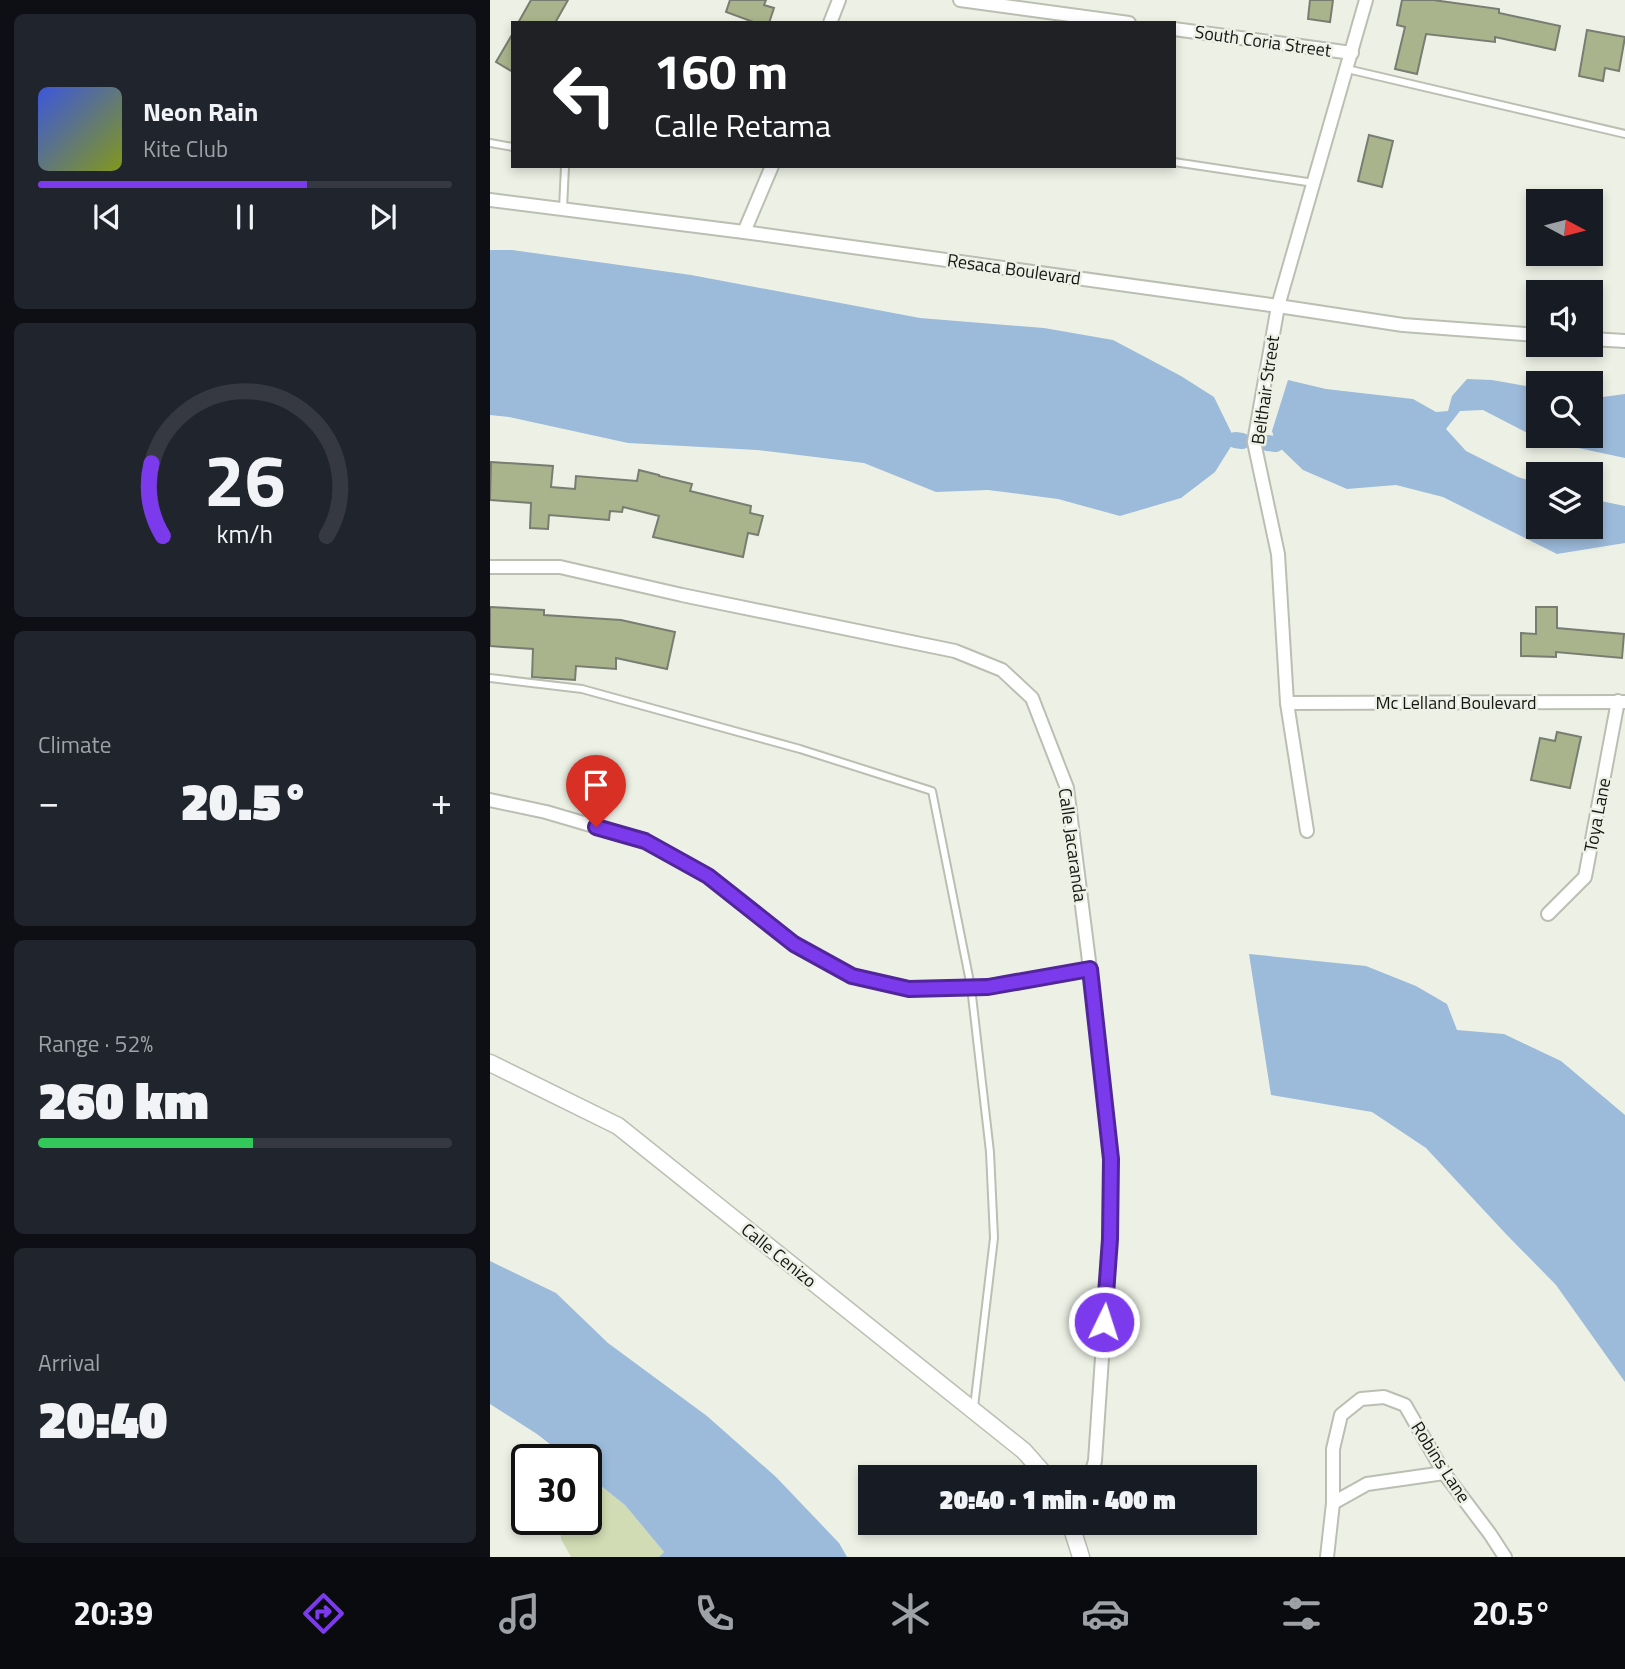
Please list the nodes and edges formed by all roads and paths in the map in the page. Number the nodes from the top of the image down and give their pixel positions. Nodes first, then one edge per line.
1 (839, 0) edge
2 (960, 0) edge
3 (1367, 0) edge
4 (831, 21) edge
5 (1114, 21) edge
6 (1176, 29) edge
7 (1352, 53) junction
8 (1347, 69) junction
9 (1625, 134) edge
10 (490, 143) edge
11 (511, 146) edge
12 (1176, 162) edge
13 (565, 168) edge
14 (771, 168) edge
15 (1314, 183) junction
16 (490, 200) edge
17 (563, 209) junction
18 (744, 232) junction
19 (1278, 306) junction
20 (1526, 334) edge
21 (1603, 340) edge
22 (1625, 341) edge
23 (490, 566) edge
24 (490, 678) edge
25 (1622, 701) edge
26 (1287, 704) junction
27 (490, 800) edge
28 (1307, 831) dead end
29 (1548, 915) dead end
30 (1090, 969) junction
31 (971, 987) junction
32 (490, 1063) edge
33 (973, 1410) junction
34 (1036, 1465) edge
35 (1094, 1465) edge
36 (1444, 1473) junction
37 (1333, 1503) junction
38 (1076, 1535) edge
39 (1081, 1557) edge
40 (1327, 1557) edge
41 (1505, 1557) edge

1 - 4 street
2 - 5 street
3 - 7 street, Belthair Street
6 - 7 street, South Coria Street
7 - 8 street, Belthair Street
8 - 9 lane
8 - 15 street, Belthair Street
10 - 11 lane
12 - 15 lane
13 - 17 lane
14 - 18 street
15 - 19 street, Belthair Street
16 - 17 street, Resaca Boulevard
17 - 18 street, Resaca Boulevard
18 - 19 street, Resaca Boulevard
19 - 20 street, Resaca Boulevard
19 - 26 street, Belthair Street
21 - 22 street
23 - 30 street, Calle Jacaranda
24 - 31 lane
25 - 26 street, Mc Lelland Boulevard
25 - 29 street, Toya Lane
26 - 28 street, Belthair Street
27 - 31 street
30 - 31 street
30 - 35 street, Calle Jacaranda
31 - 33 lane
32 - 33 street, Calle Cenizo
33 - 34 street, Calle Cenizo
36 - 37 street
36 - 37 street, Robins Lane
36 - 41 street, Robins Lane
37 - 40 street, Robins Lane
38 - 39 street

